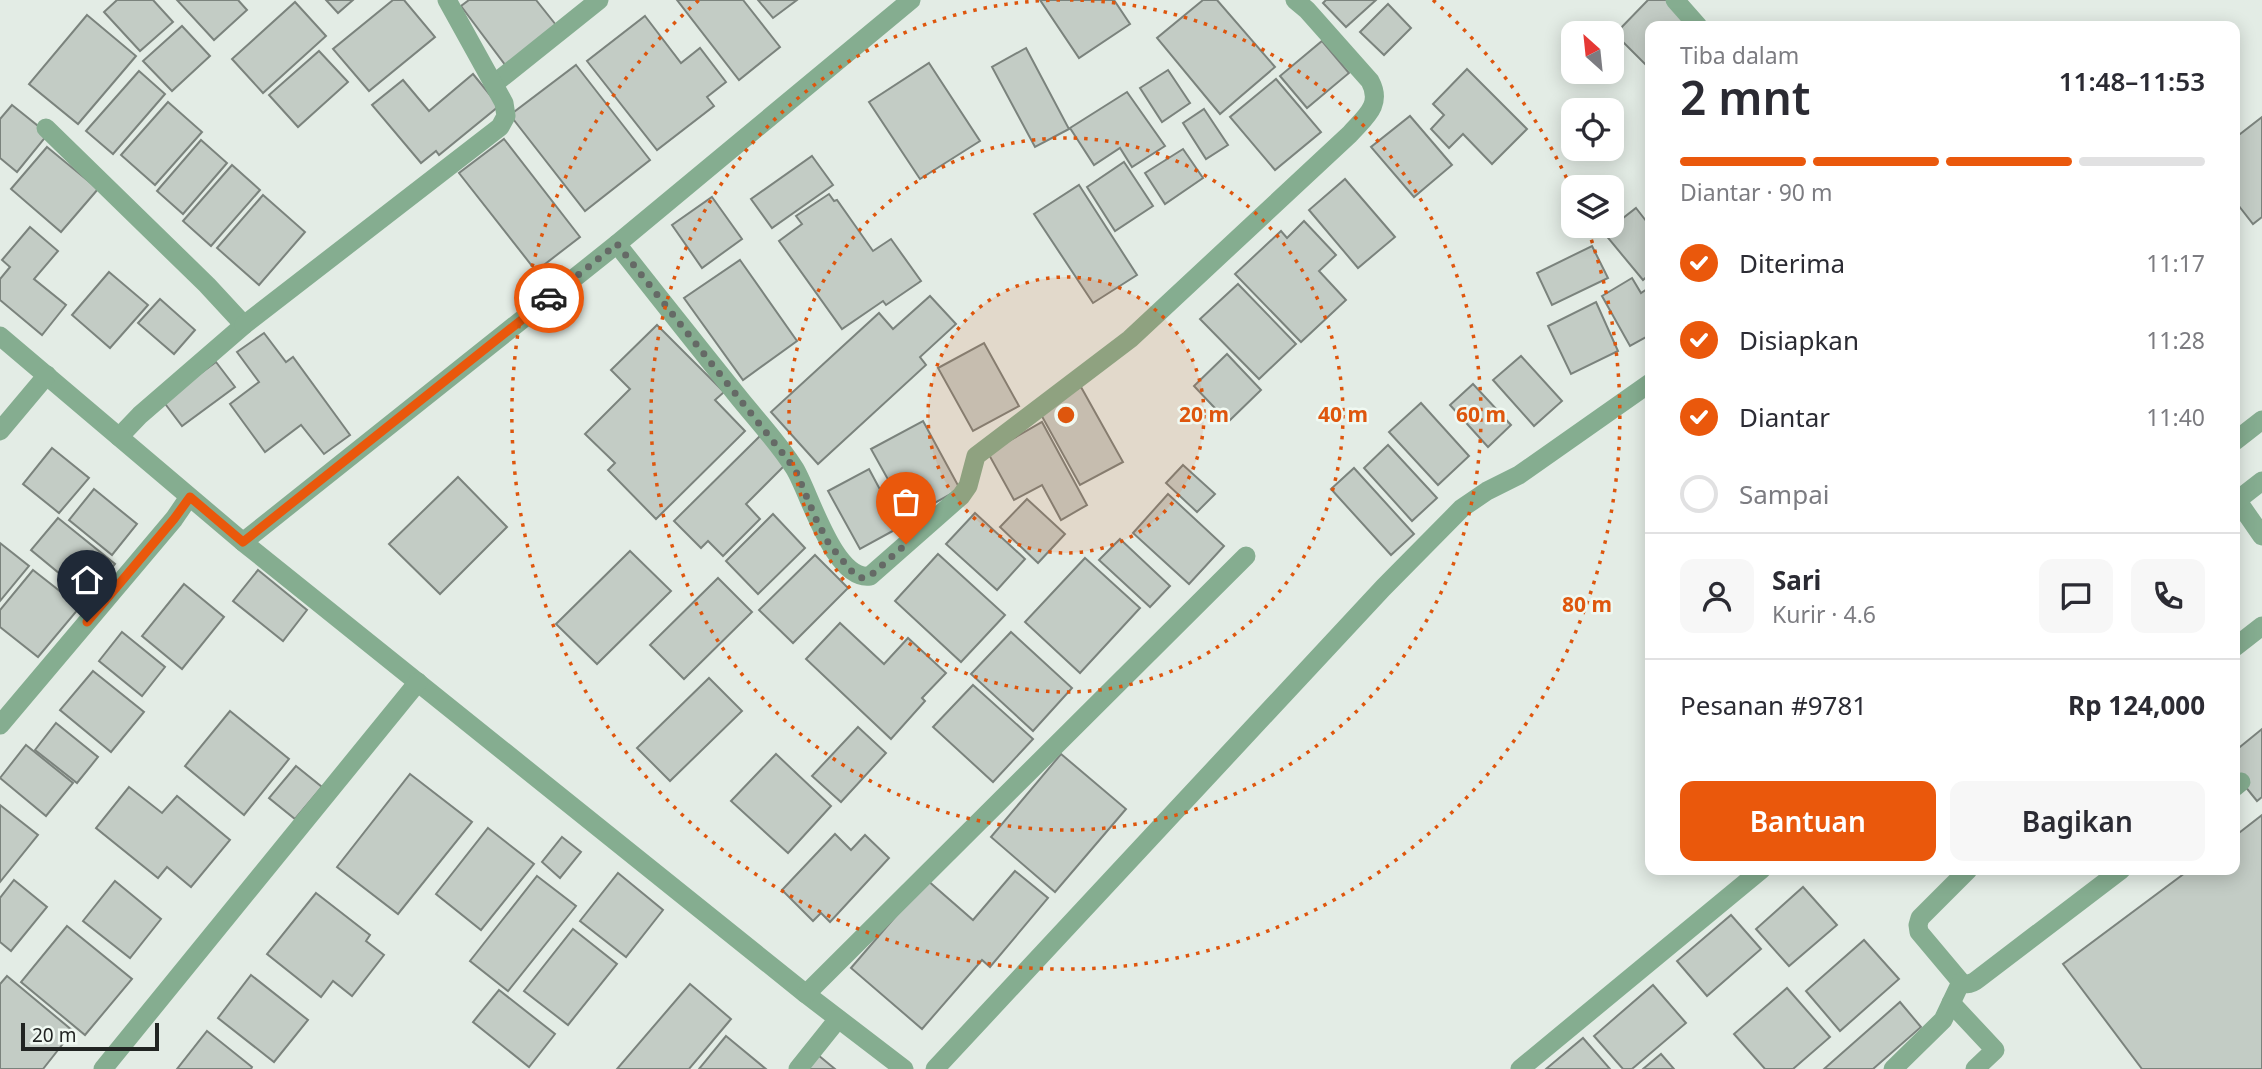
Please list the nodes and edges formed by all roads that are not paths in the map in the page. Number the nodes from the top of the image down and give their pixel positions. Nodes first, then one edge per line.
1 (447, 0) edge
2 (599, 0) edge
3 (911, 0) edge
4 (1675, 0) edge
5 (1306, 3) edge
6 (1694, 21) edge
7 (494, 84) junction
8 (46, 128) dead end
9 (617, 244) junction
10 (244, 325) junction
11 (0, 336) edge
12 (47, 376) junction
13 (1645, 387) edge
14 (2262, 420) edge
15 (0, 431) edge
16 (119, 437) junction
17 (2240, 437) edge
18 (2262, 481) edge
19 (190, 497) junction
20 (2240, 498) edge
21 (2240, 506) edge
22 (2262, 536) edge
23 (243, 542) junction
24 (1246, 556) dead end
25 (2262, 626) edge
26 (2240, 643) edge
27 (418, 682) junction
28 (0, 724) edge
29 (1755, 875) edge
30 (1963, 875) edge
31 (2114, 875) edge
32 (1961, 982) junction
33 (806, 994) junction
34 (1951, 1003) junction
35 (838, 1019) junction
36 (103, 1069) edge
37 (798, 1069) edge
38 (904, 1069) edge
39 (935, 1069) edge
40 (1520, 1069) edge
41 (1893, 1069) edge
42 (1975, 1069) edge

1 - 7 street
2 - 7 street
3 - 9 street
4 - 6 street
5 - 9 street
7 - 10 street
8 - 10 street
9 - 23 street
10 - 16 street
11 - 12 street
12 - 15 street
12 - 16 street
13 - 39 street
14 - 17 street
16 - 19 street
18 - 20 street
19 - 23 street
19 - 28 street
21 - 22 street
23 - 27 street
24 - 33 street
25 - 26 street
27 - 33 street
27 - 36 street
29 - 40 street
30 - 32 street
31 - 32 street
32 - 34 street
33 - 35 street
34 - 41 street
34 - 42 street
35 - 37 street
35 - 38 street

